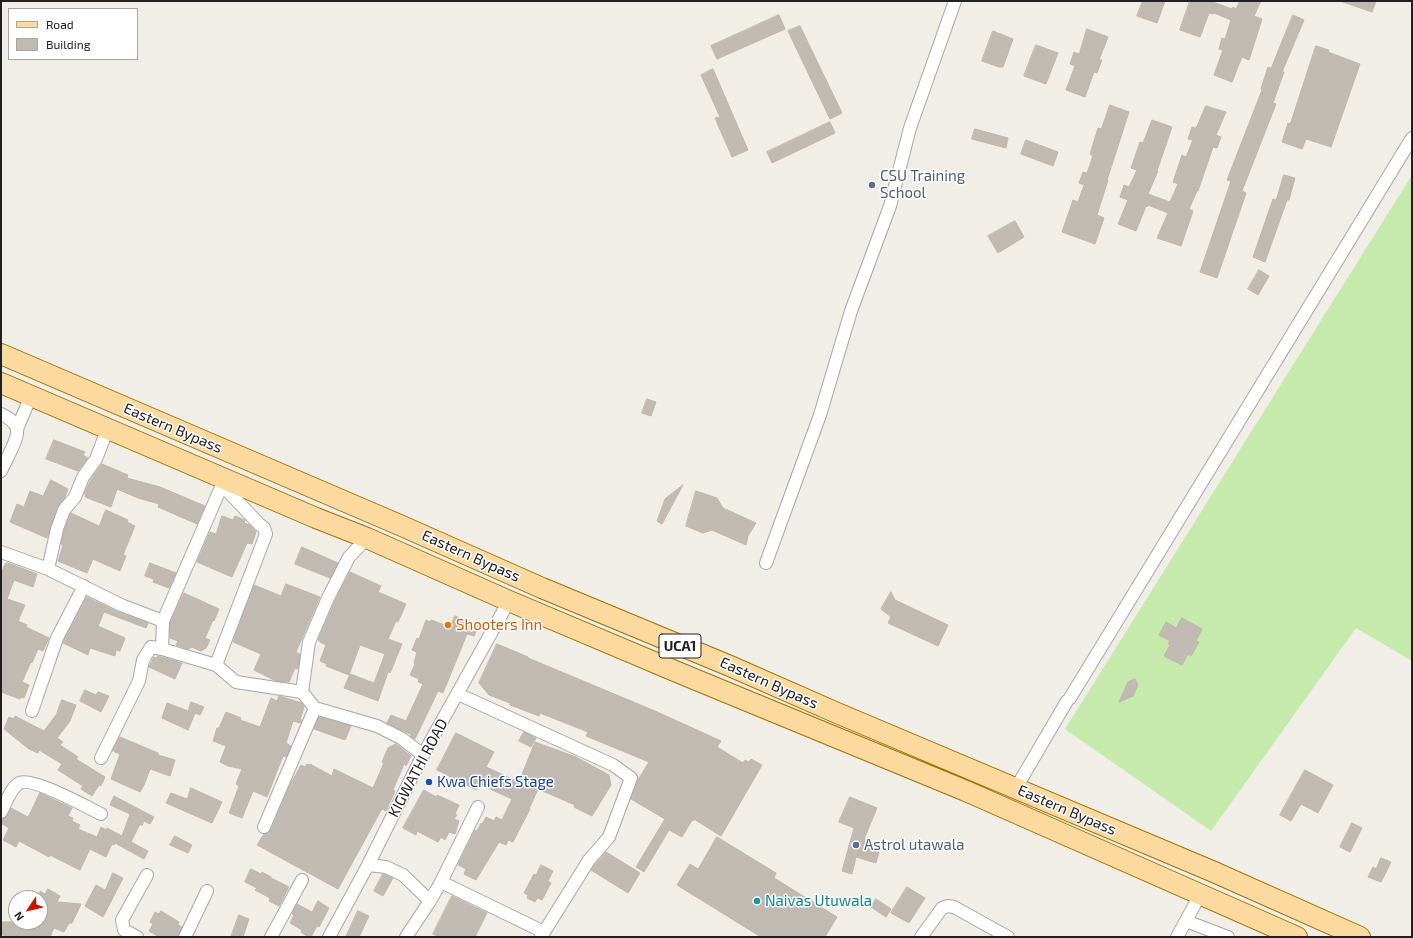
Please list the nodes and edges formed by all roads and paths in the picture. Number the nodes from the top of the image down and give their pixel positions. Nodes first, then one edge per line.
1 (955, 1) edge
2 (1412, 138) edge
3 (1, 354) edge
4 (1, 383) edge
5 (31, 396) junction
6 (1, 414) edge
7 (108, 428) junction
8 (17, 429) junction
9 (1, 471) edge
10 (228, 484) junction
11 (367, 538) junction
12 (1, 552) edge
13 (13, 557) junction
14 (766, 563) dead end
15 (1, 564) edge
16 (48, 569) junction
17 (84, 586) junction
18 (509, 601) junction
19 (163, 621) junction
20 (162, 649) junction
21 (216, 665) junction
22 (302, 692) junction
23 (458, 694) junction
24 (315, 708) junction
25 (32, 711) dead end
26 (424, 755) junction
27 (101, 758) dead end
28 (1016, 788) junction
29 (478, 807) dead end
30 (1, 812) edge
31 (101, 814) dead end
32 (264, 827) dead end
33 (368, 865) junction
34 (147, 875) dead end
35 (302, 880) dead end
36 (441, 882) junction
37 (206, 891) dead end
38 (1200, 894) junction
39 (430, 901) junction
40 (1186, 921) junction
41 (1274, 932) edge
42 (1335, 932) edge
43 (542, 934) edge
44 (137, 937) edge
45 (185, 937) edge
46 (271, 937) edge
47 (329, 937) edge
48 (406, 937) edge
49 (921, 937) edge
50 (1008, 937) edge
51 (1177, 937) edge
52 (1228, 937) edge
53 (1297, 937) edge
54 (1360, 937) edge

1 - 14 street
2 - 28 street
3 - 28 main road, Eastern Bypass / UCA1
4 - 5 main road, Eastern Bypass / UCA1
5 - 7 main road, Eastern Bypass / UCA1
5 - 8 street
6 - 8 street
7 - 10 main road, Eastern Bypass / UCA1
7 - 16 street
8 - 9 street
10 - 11 main road, Eastern Bypass / UCA1
10 - 19 street
10 - 21 street
11 - 18 main road, Eastern Bypass / UCA1
11 - 22 street
12 - 13 street
13 - 15 street
13 - 16 street
16 - 17 street
17 - 19 street
17 - 25 street
18 - 23 street, KIGWATHI ROAD
18 - 38 main road, Eastern Bypass / UCA1
19 - 20 street
20 - 21 street
20 - 27 street
21 - 22 street
22 - 24 street
23 - 26 street, KIGWATHI ROAD
23 - 43 street
24 - 26 street
24 - 32 street
26 - 33 street, KIGWATHI ROAD
28 - 42 main road, Eastern Bypass / UCA1
29 - 36 street
30 - 31 street
33 - 39 street
33 - 47 street, KIGWATHI ROAD
34 - 44 street
35 - 46 street
36 - 39 street
36 - 43 street
37 - 45 street
38 - 40 street
38 - 41 main road, Eastern Bypass / UCA1
39 - 48 street
40 - 51 street
40 - 52 street
41 - 53 main road, Eastern Bypass / UCA1
42 - 54 main road, Eastern Bypass / UCA1
49 - 50 street

